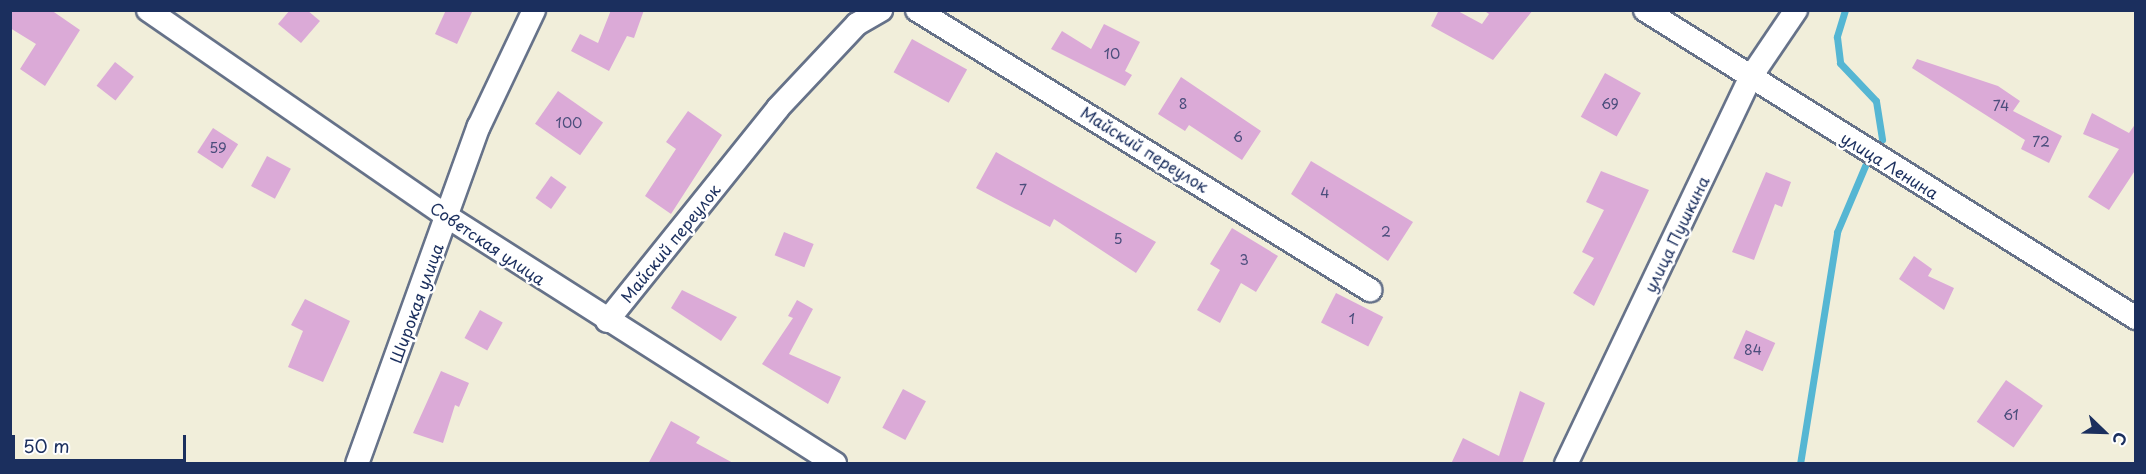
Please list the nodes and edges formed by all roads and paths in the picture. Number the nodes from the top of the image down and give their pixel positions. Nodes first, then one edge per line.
1 (148, 10) edge
2 (534, 10) edge
3 (881, 10) edge
4 (917, 10) edge
5 (1645, 10) edge
6 (1796, 10) edge
7 (1750, 78) junction
8 (448, 217) junction
9 (1370, 290) dead end
10 (2136, 318) edge
11 (607, 321) junction
12 (357, 464) edge
13 (835, 464) edge
14 (1566, 464) edge

1 - 8 street, Советская улица
2 - 8 street, Широкая улица
3 - 11 street, Майский переулок
4 - 9 street, Майский переулок
5 - 7 street, улица Ленина
6 - 7 street, улица Пушкина
7 - 10 street, улица Ленина
7 - 14 street, улица Пушкина
8 - 11 street, Советская улица
8 - 12 street, Широкая улица
11 - 13 street, Советская улица

